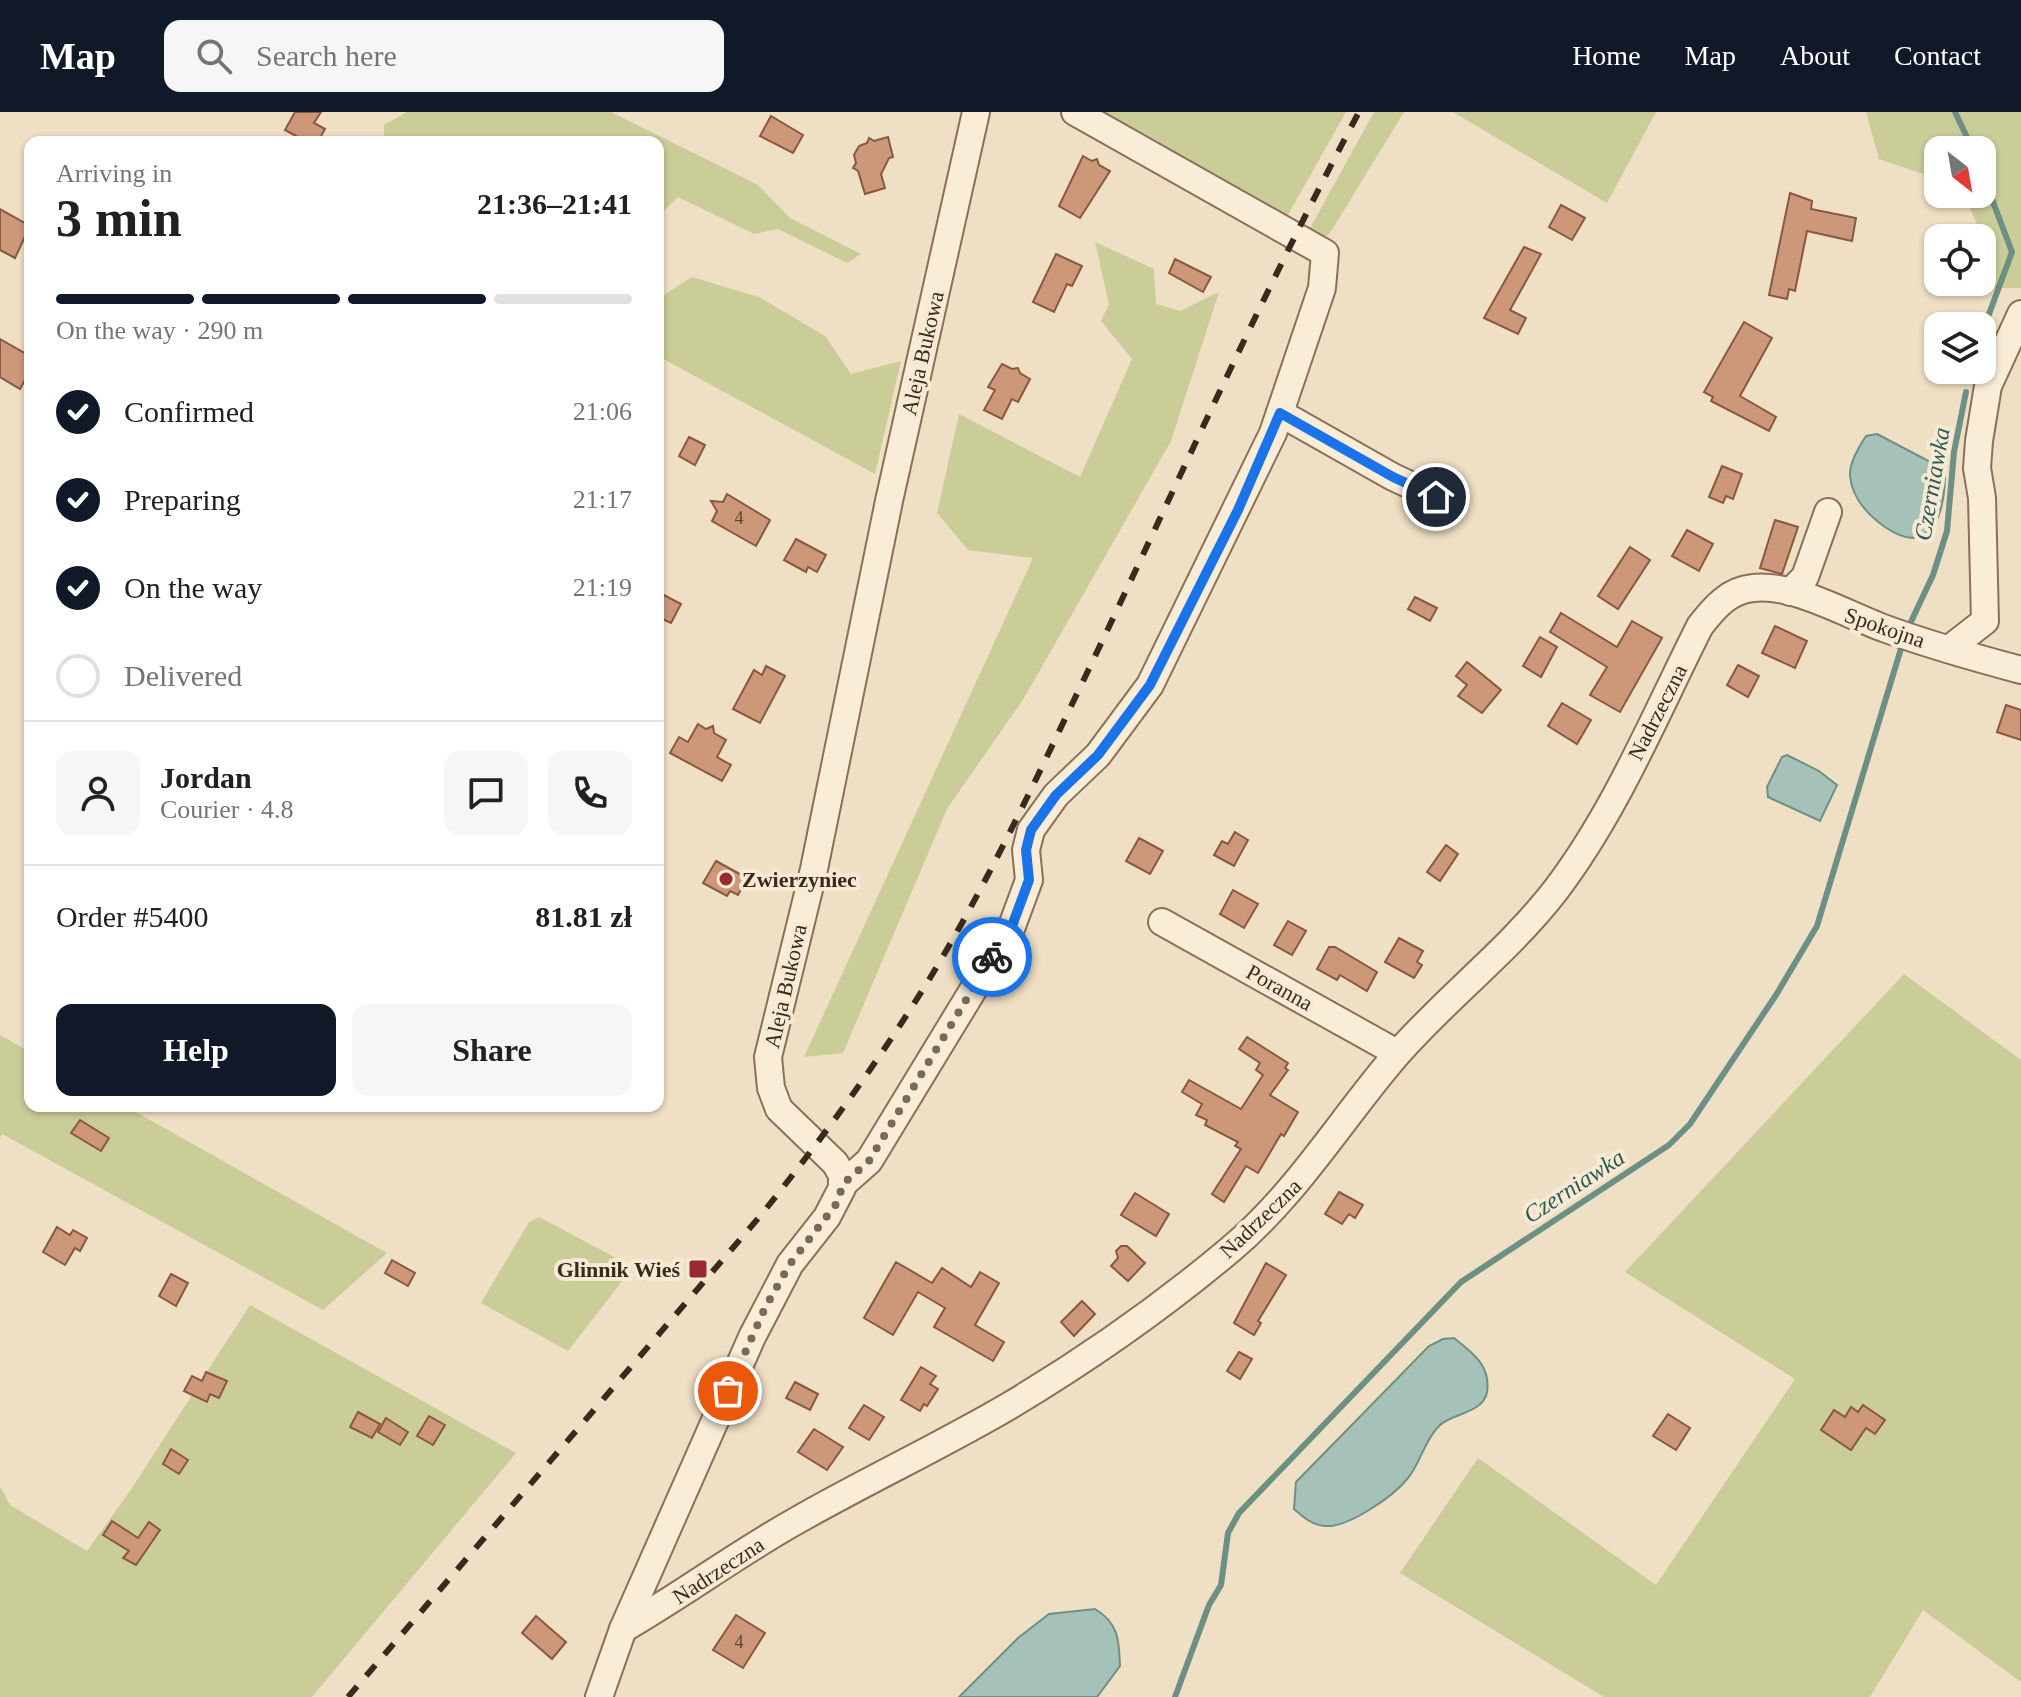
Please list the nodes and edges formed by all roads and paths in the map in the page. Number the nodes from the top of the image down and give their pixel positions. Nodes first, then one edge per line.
1 (976, 112) edge
2 (1075, 112) edge
3 (2021, 314) edge
4 (1280, 413) junction
5 (1436, 497) dead end
6 (1828, 512) dead end
7 (1749, 588) joint
8 (1790, 592) junction
9 (1985, 621) junction
10 (1949, 649) junction
11 (2016, 669) edge
12 (1162, 922) dead end
13 (1397, 1053) junction
14 (843, 1184) junction
15 (623, 1629) junction
16 (599, 1697) edge

1 - 14 street, Aleja Bukowa
2 - 4 street
3 - 9 street
4 - 5 street
4 - 14 street
6 - 8 street
7 - 8 street, Spokojna
7 - 13 street, Nadrzeczna
8 - 10 street, Spokojna
9 - 10 street
9 - 11 street
10 - 11 street, Spokojna
12 - 13 street, Poranna
13 - 15 street, Nadrzeczna
14 - 15 street
15 - 16 street

